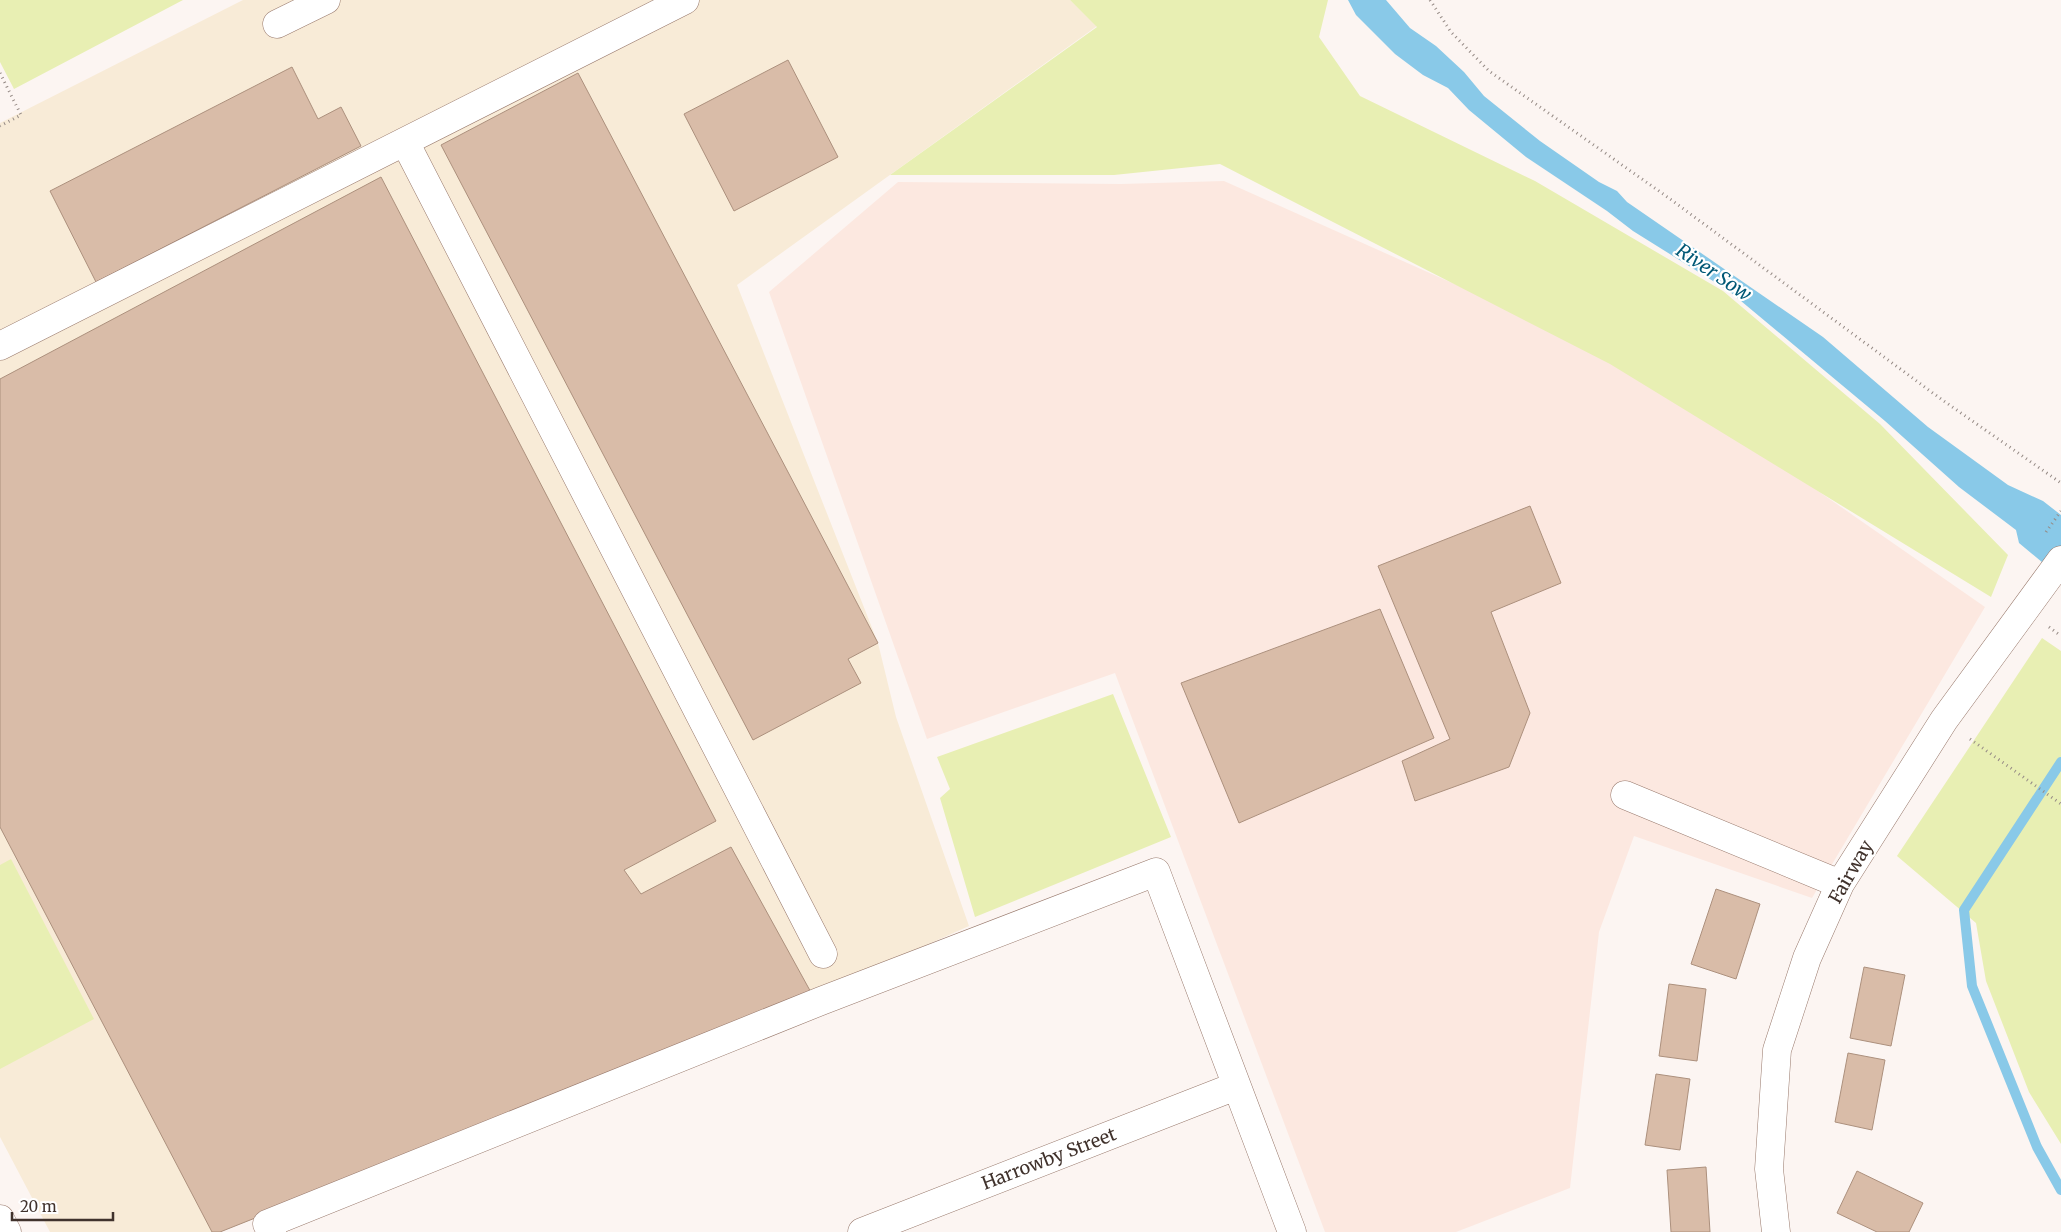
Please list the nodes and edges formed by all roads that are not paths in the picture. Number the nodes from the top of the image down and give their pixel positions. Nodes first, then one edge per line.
1 (326, 0) edge
2 (685, 0) edge
3 (278, 24) dead end
4 (405, 142) junction
5 (0, 346) edge
6 (2061, 560) edge
7 (1624, 795) dead end
8 (1840, 884) junction
9 (823, 954) dead end
10 (1236, 1086) junction
11 (0, 1219) edge
12 (7, 1232) edge
13 (272, 1232) edge
14 (862, 1232) edge
15 (1292, 1232) edge
16 (1776, 1232) edge

1 - 3 street
2 - 4 street
4 - 5 street
4 - 9 street
6 - 8 street, Fairway
7 - 8 street
8 - 16 street, Fairway
10 - 13 street
10 - 14 street, Harrowby Street
10 - 15 street
11 - 12 street

